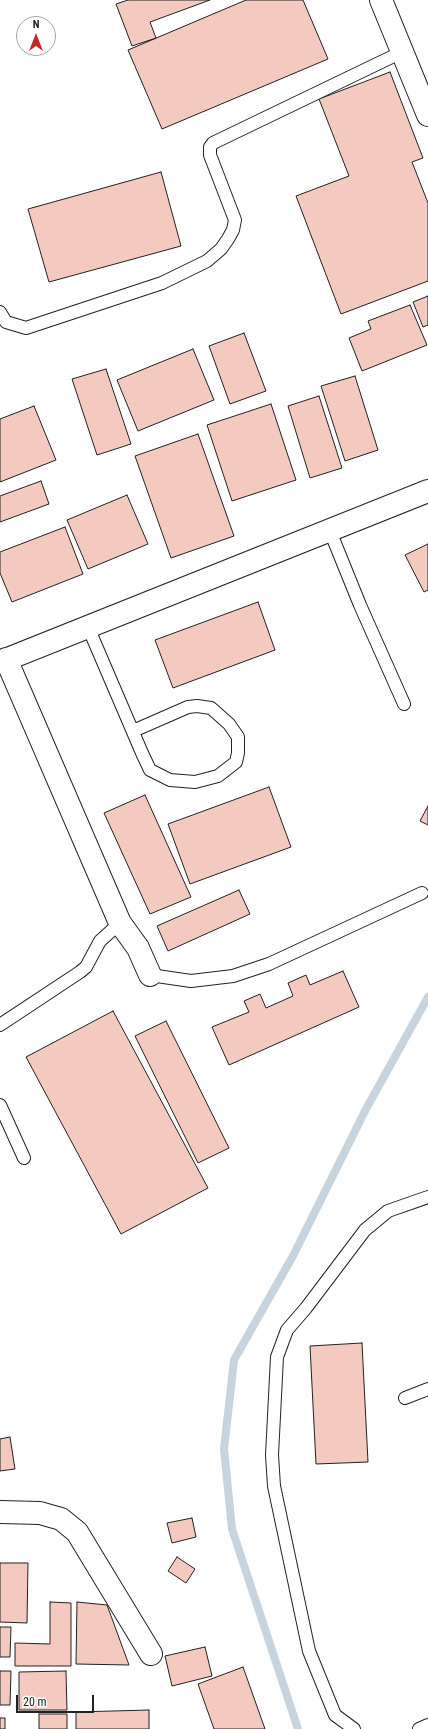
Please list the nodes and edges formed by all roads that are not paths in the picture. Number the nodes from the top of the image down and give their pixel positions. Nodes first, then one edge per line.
1 (381, 0) edge
2 (402, 52) junction
3 (428, 115) edge
4 (0, 312) edge
5 (428, 492) edge
6 (330, 531) junction
7 (88, 626) junction
8 (3, 660) edge
9 (404, 704) dead end
10 (133, 731) junction
11 (422, 893) dead end
12 (120, 923) junction
13 (150, 975) joint
14 (0, 1025) edge
15 (0, 1105) edge
16 (24, 1158) dead end
17 (428, 1197) edge
18 (428, 1389) edge
19 (405, 1398) dead end
20 (0, 1512) edge
21 (152, 1654) dead end
22 (428, 1725) edge
23 (354, 1729) edge
24 (419, 1729) edge

1 - 2 street
2 - 3 street
2 - 4 lane
5 - 6 street
6 - 7 street
6 - 9 lane
7 - 8 street
7 - 10 lane
8 - 12 street
10 - 10 lane
11 - 13 lane
12 - 13 street
12 - 14 lane
15 - 16 lane
17 - 23 lane
18 - 19 lane
20 - 21 street
22 - 24 lane

